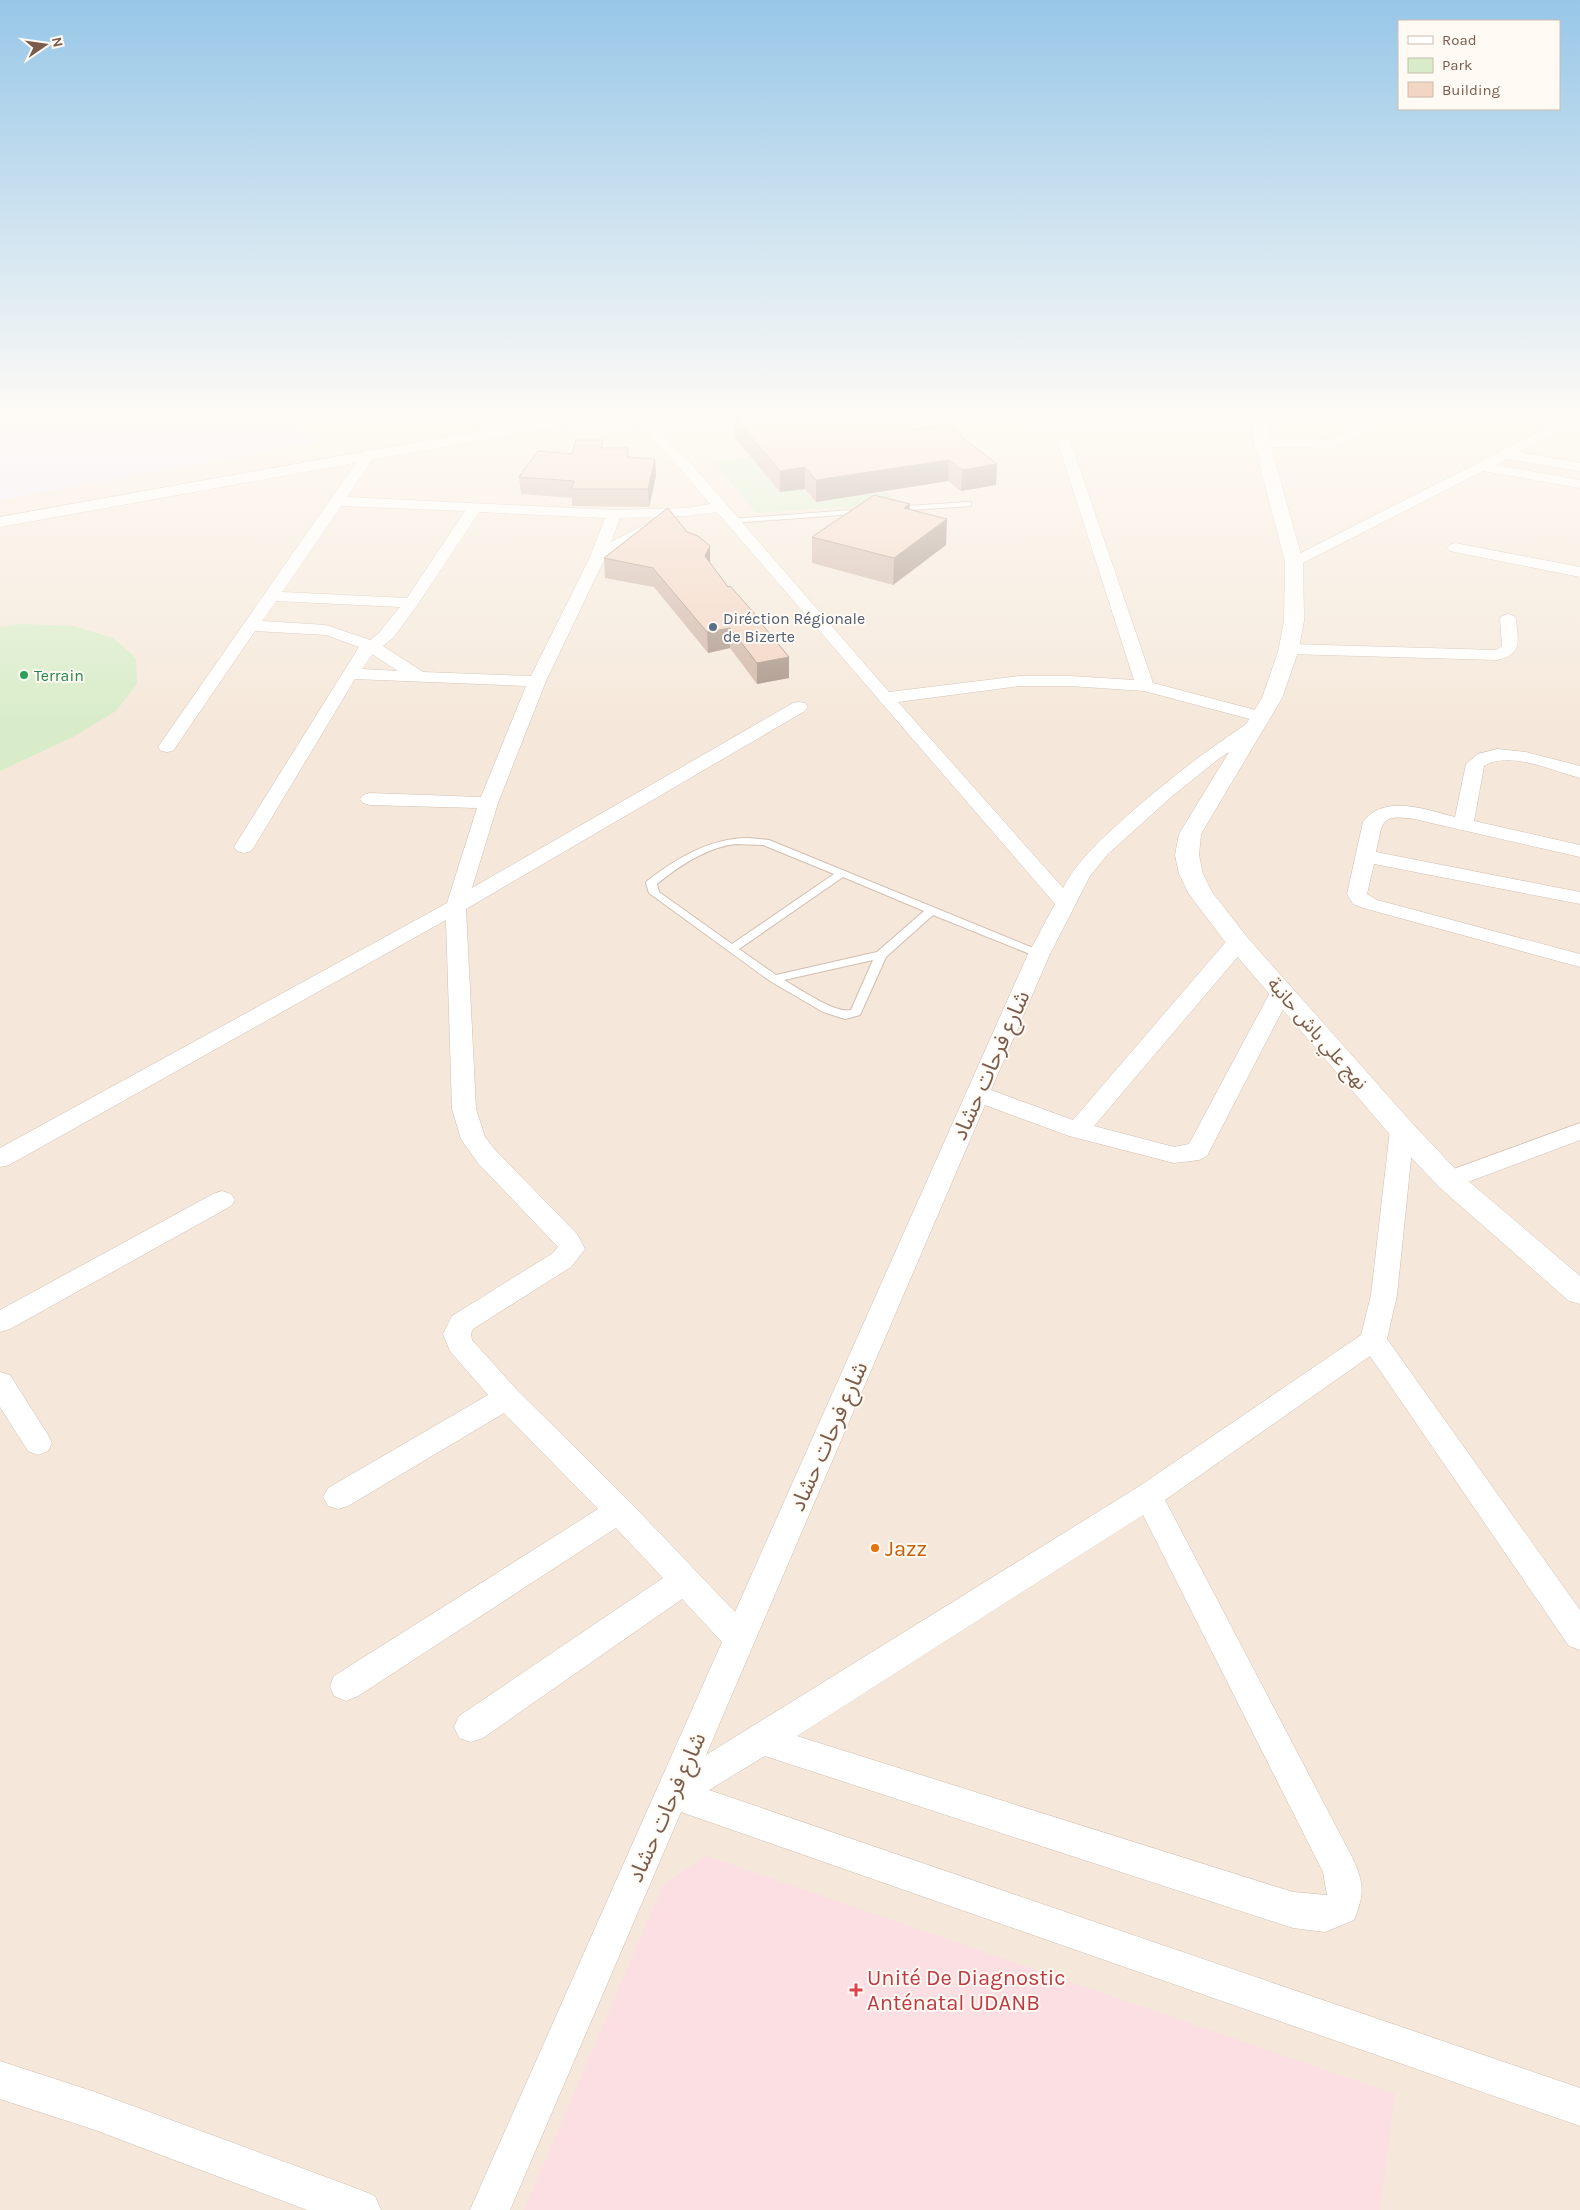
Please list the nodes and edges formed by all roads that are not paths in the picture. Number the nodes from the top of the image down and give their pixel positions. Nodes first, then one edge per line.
1 (324, 521) edge
2 (466, 521) edge
3 (611, 521) edge
4 (661, 521) edge
5 (732, 521) edge
6 (1091, 521) edge
7 (1282, 521) edge
8 (1373, 521) edge
9 (1455, 548) dead end
10 (598, 557) junction
11 (1294, 562) junction
12 (1580, 572) edge
13 (271, 596) junction
14 (411, 603) junction
15 (1508, 619) dead end
16 (250, 626) junction
17 (369, 647) junction
18 (1289, 649) junction
19 (351, 674) junction
20 (421, 677) junction
21 (537, 681) junction
22 (1145, 686) junction
23 (885, 698) junction
24 (800, 708) dead end
25 (1257, 722) junction
26 (167, 746) dead end
27 (1580, 772) edge
28 (370, 799) dead end
29 (488, 803) junction
30 (1463, 824) junction
31 (244, 847) dead end
32 (1580, 851) edge
33 (1365, 856) junction
34 (842, 873) junction
35 (1580, 898) edge
36 (1066, 904) junction
37 (456, 906) junction
38 (931, 911) junction
39 (1238, 942) junction
40 (732, 949) junction
41 (1039, 954) junction
42 (881, 955) junction
43 (1580, 961) edge
44 (774, 979) junction
45 (1282, 990) junction
46 (978, 1094) junction
47 (1078, 1130) junction
48 (1402, 1130) junction
49 (1580, 1131) edge
50 (0, 1159) edge
51 (1449, 1180) junction
52 (222, 1200) dead end
53 (1580, 1293) edge
54 (0, 1322) edge
55 (1373, 1340) junction
56 (0, 1384) edge
57 (507, 1398) junction
58 (38, 1443) dead end
59 (1148, 1496) junction
60 (338, 1497) dead end
61 (619, 1511) junction
62 (684, 1580) junction
63 (1580, 1636) edge
64 (740, 1639) junction
65 (346, 1686) dead end
66 (471, 1727) dead end
67 (762, 1740) junction
68 (672, 1793) junction
69 (0, 2080) edge
70 (1580, 2107) edge
71 (361, 2210) edge
72 (490, 2210) edge

1 - 13 street
2 - 14 street
3 - 10 street
4 - 10 street
5 - 23 street
6 - 22 street
7 - 11 street, نهج علي باش حانبة
8 - 11 street
9 - 12 street
10 - 21 street
11 - 18 street, نهج علي باش حانبة
13 - 14 street
13 - 16 street
14 - 17 street
15 - 18 street
16 - 17 street
16 - 26 street
17 - 19 street
17 - 20 street
18 - 25 street, نهج علي باش حانبة
19 - 20 street
19 - 31 street
20 - 21 street
21 - 29 street
22 - 23 street
22 - 25 street
23 - 36 street
24 - 37 street
25 - 36 street, شارع فرحات حشاد
25 - 39 street, نهج علي باش حانبة
27 - 30 street
28 - 29 street
29 - 37 street
30 - 32 street
30 - 33 street
33 - 35 street
33 - 43 street
34 - 38 lane
34 - 40 lane
34 - 40 lane
36 - 41 street, شارع فرحات حشاد
37 - 50 street
37 - 57 street
38 - 41 lane
38 - 42 lane
39 - 45 street, نهج علي باش حانبة
39 - 47 street
40 - 44 lane
41 - 46 street, شارع فرحات حشاد
42 - 44 lane
42 - 44 lane
45 - 47 street
45 - 48 street, نهج علي باش حانبة
46 - 47 street
46 - 64 street, شارع فرحات حشاد
48 - 51 street, نهج علي باش حانبة
48 - 55 street
49 - 51 street
51 - 53 street, نهج علي باش حانبة
52 - 54 street
55 - 59 street
55 - 63 street
56 - 58 street
57 - 60 street
57 - 61 street
59 - 67 street
59 - 67 street
61 - 62 street
61 - 65 street
62 - 64 street
62 - 66 street
64 - 68 street, شارع فرحات حشاد
67 - 68 street
68 - 70 street
68 - 72 street, شارع فرحات حشاد
69 - 71 street

